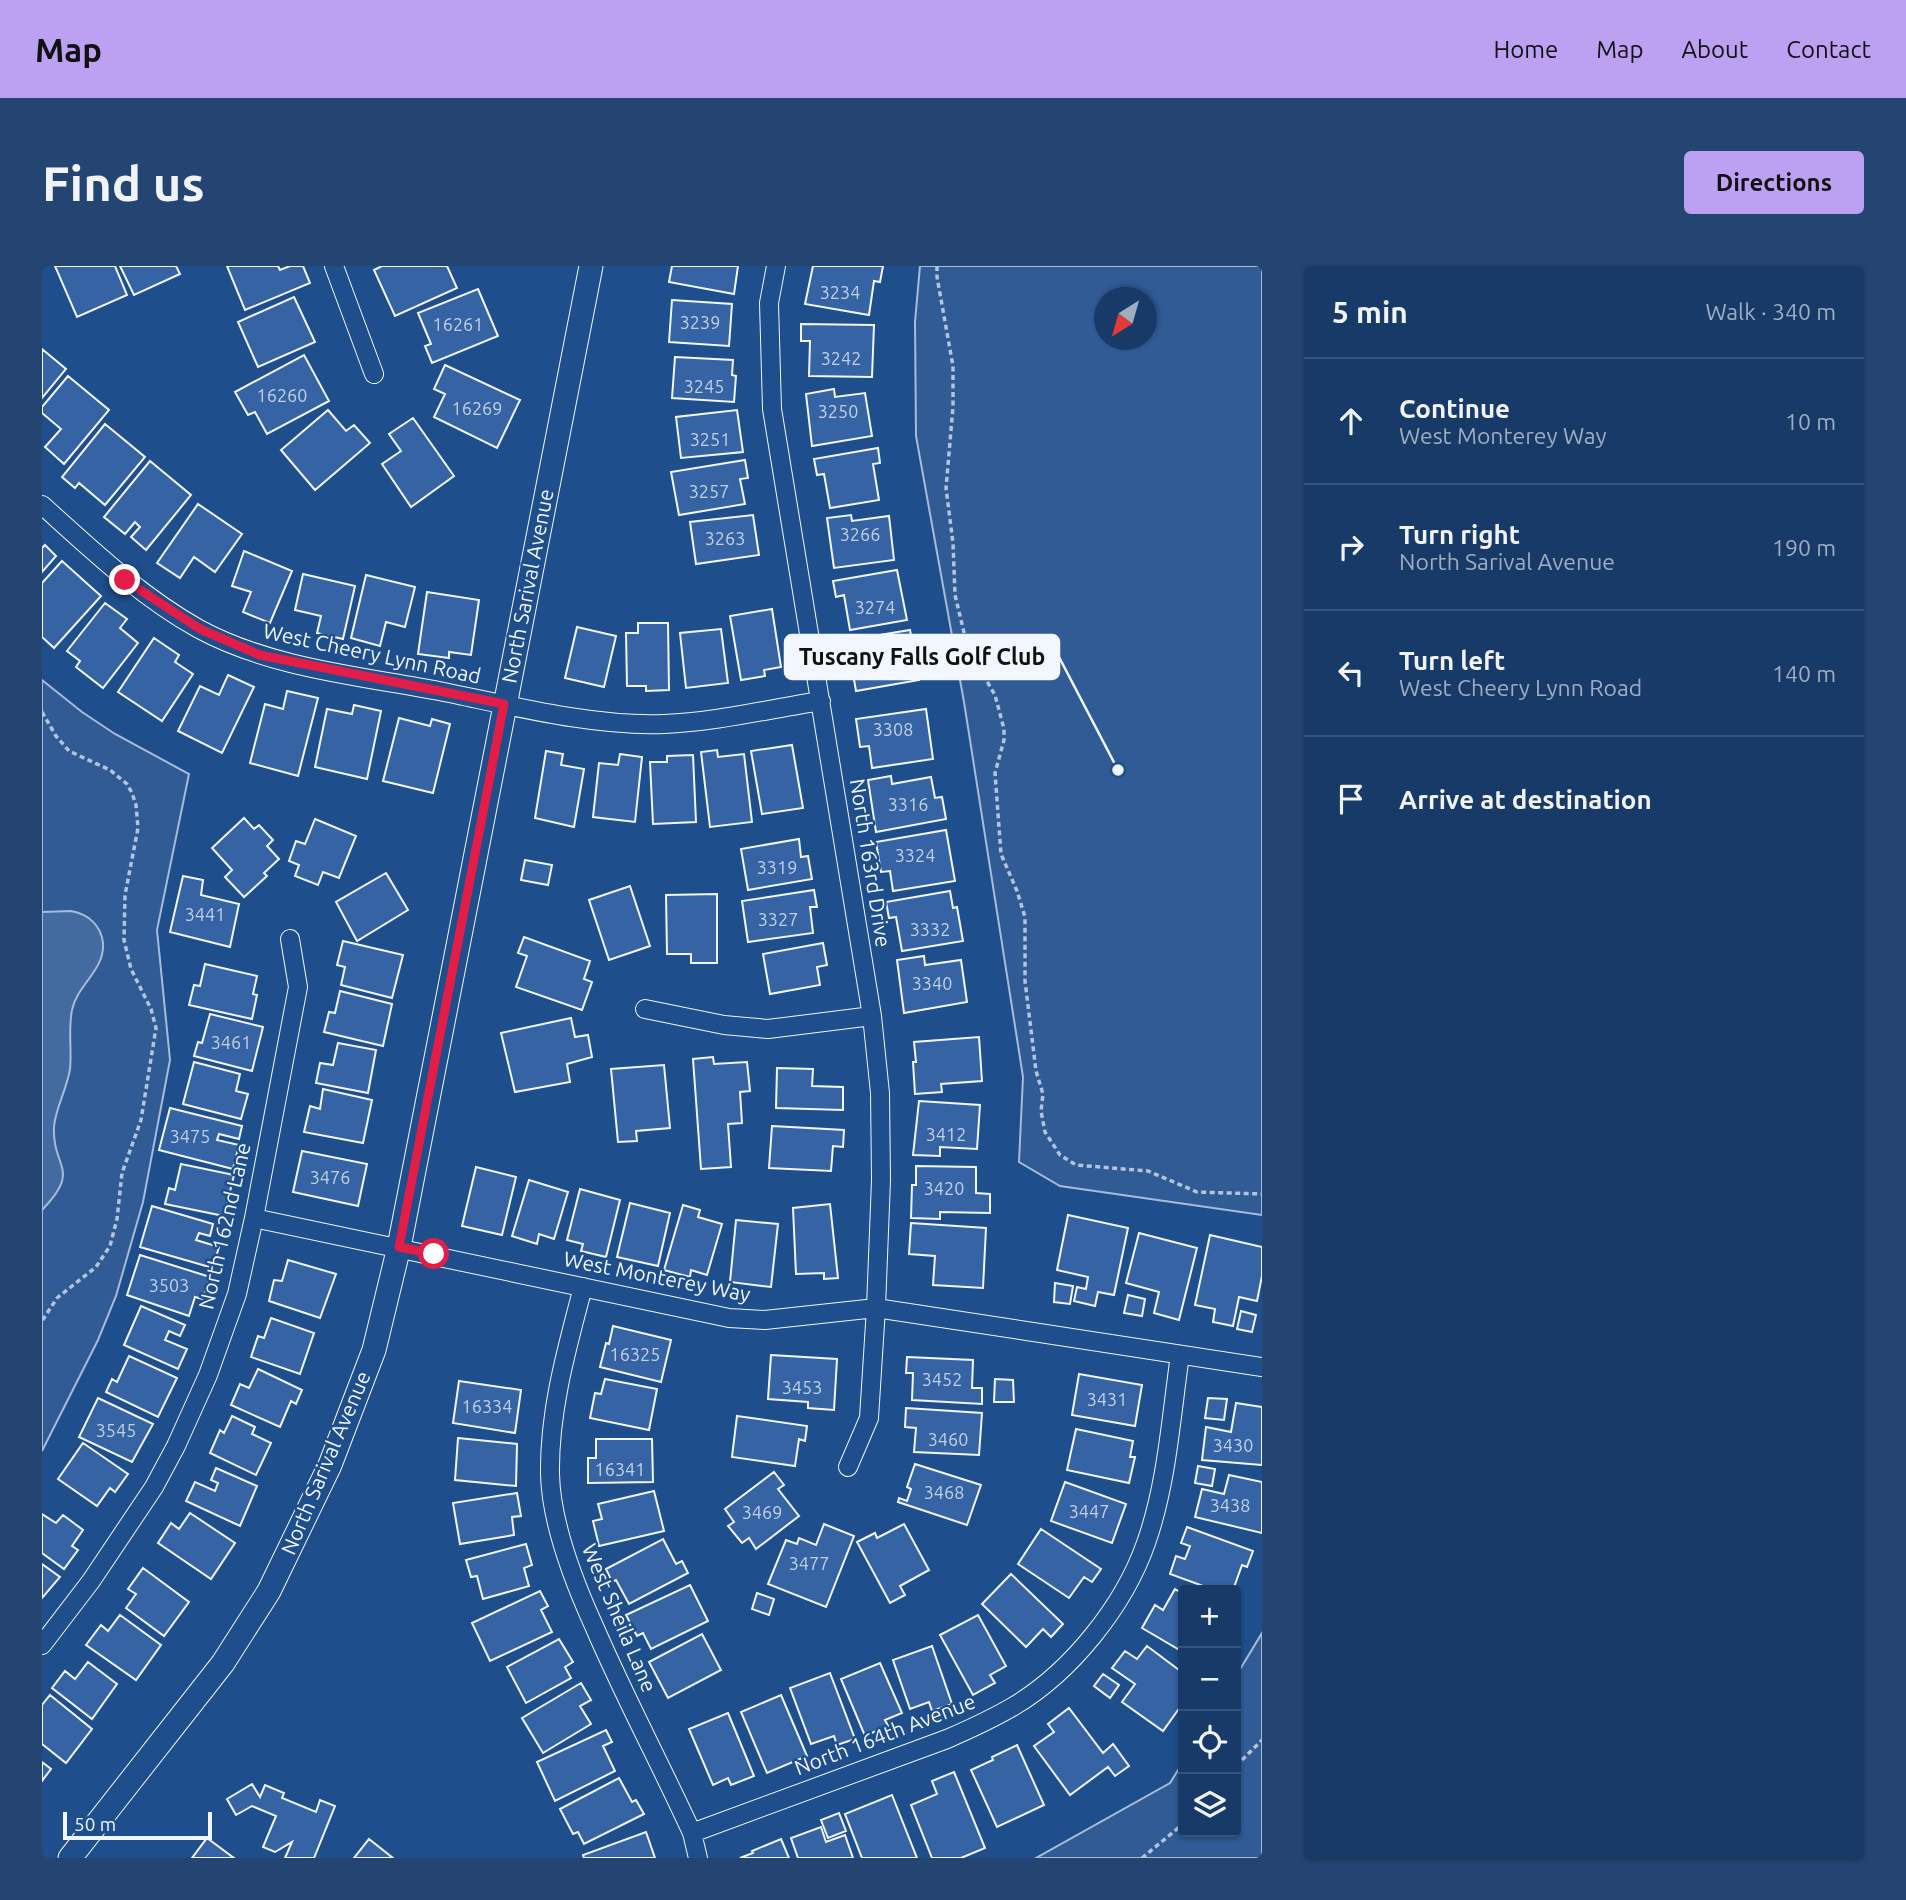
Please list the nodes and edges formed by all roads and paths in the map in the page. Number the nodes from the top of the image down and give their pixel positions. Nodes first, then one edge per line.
1 (334, 266) edge
2 (591, 266) edge
3 (776, 266) edge
4 (937, 266) edge
5 (374, 373) dead end
6 (42, 505) edge
7 (821, 701) junction
8 (504, 704) junction
9 (42, 712) edge
10 (290, 939) dead end
11 (645, 1009) dead end
12 (872, 1016) junction
13 (1262, 1194) edge
14 (254, 1218) junction
15 (399, 1247) junction
16 (583, 1287) junction
17 (876, 1308) junction
18 (42, 1321) edge
19 (1180, 1355) junction
20 (1262, 1367) edge
21 (848, 1467) dead end
22 (42, 1644) edge
23 (1262, 1740) edge
24 (1241, 1761) edge
25 (1178, 1828) edge
26 (692, 1833) junction
27 (70, 1858) edge
28 (698, 1858) edge
29 (1142, 1858) edge

1 - 5 street
2 - 8 street, North Sarival Avenue
3 - 7 street, North 163rd Drive
4 - 13 path
6 - 8 street, West Cheery Lynn Road
7 - 8 street, West Cheery Lynn Road
7 - 12 street, North 163rd Drive
8 - 15 street, North Sarival Avenue
9 - 18 path
10 - 14 street, North 162nd Lane
11 - 12 street
12 - 17 street, North 163rd Drive
14 - 15 street, West Monterey Way
14 - 22 street, North 162nd Lane
15 - 16 street, West Monterey Way
15 - 27 street, North Sarival Avenue
16 - 17 street, West Monterey Way
16 - 26 street, West Sheila Lane
17 - 19 street, West Monterey Way
17 - 21 street, North 163rd Drive
19 - 20 street, West Monterey Way
19 - 26 street, North 164th Avenue
23 - 24 path
25 - 29 path
26 - 28 street

